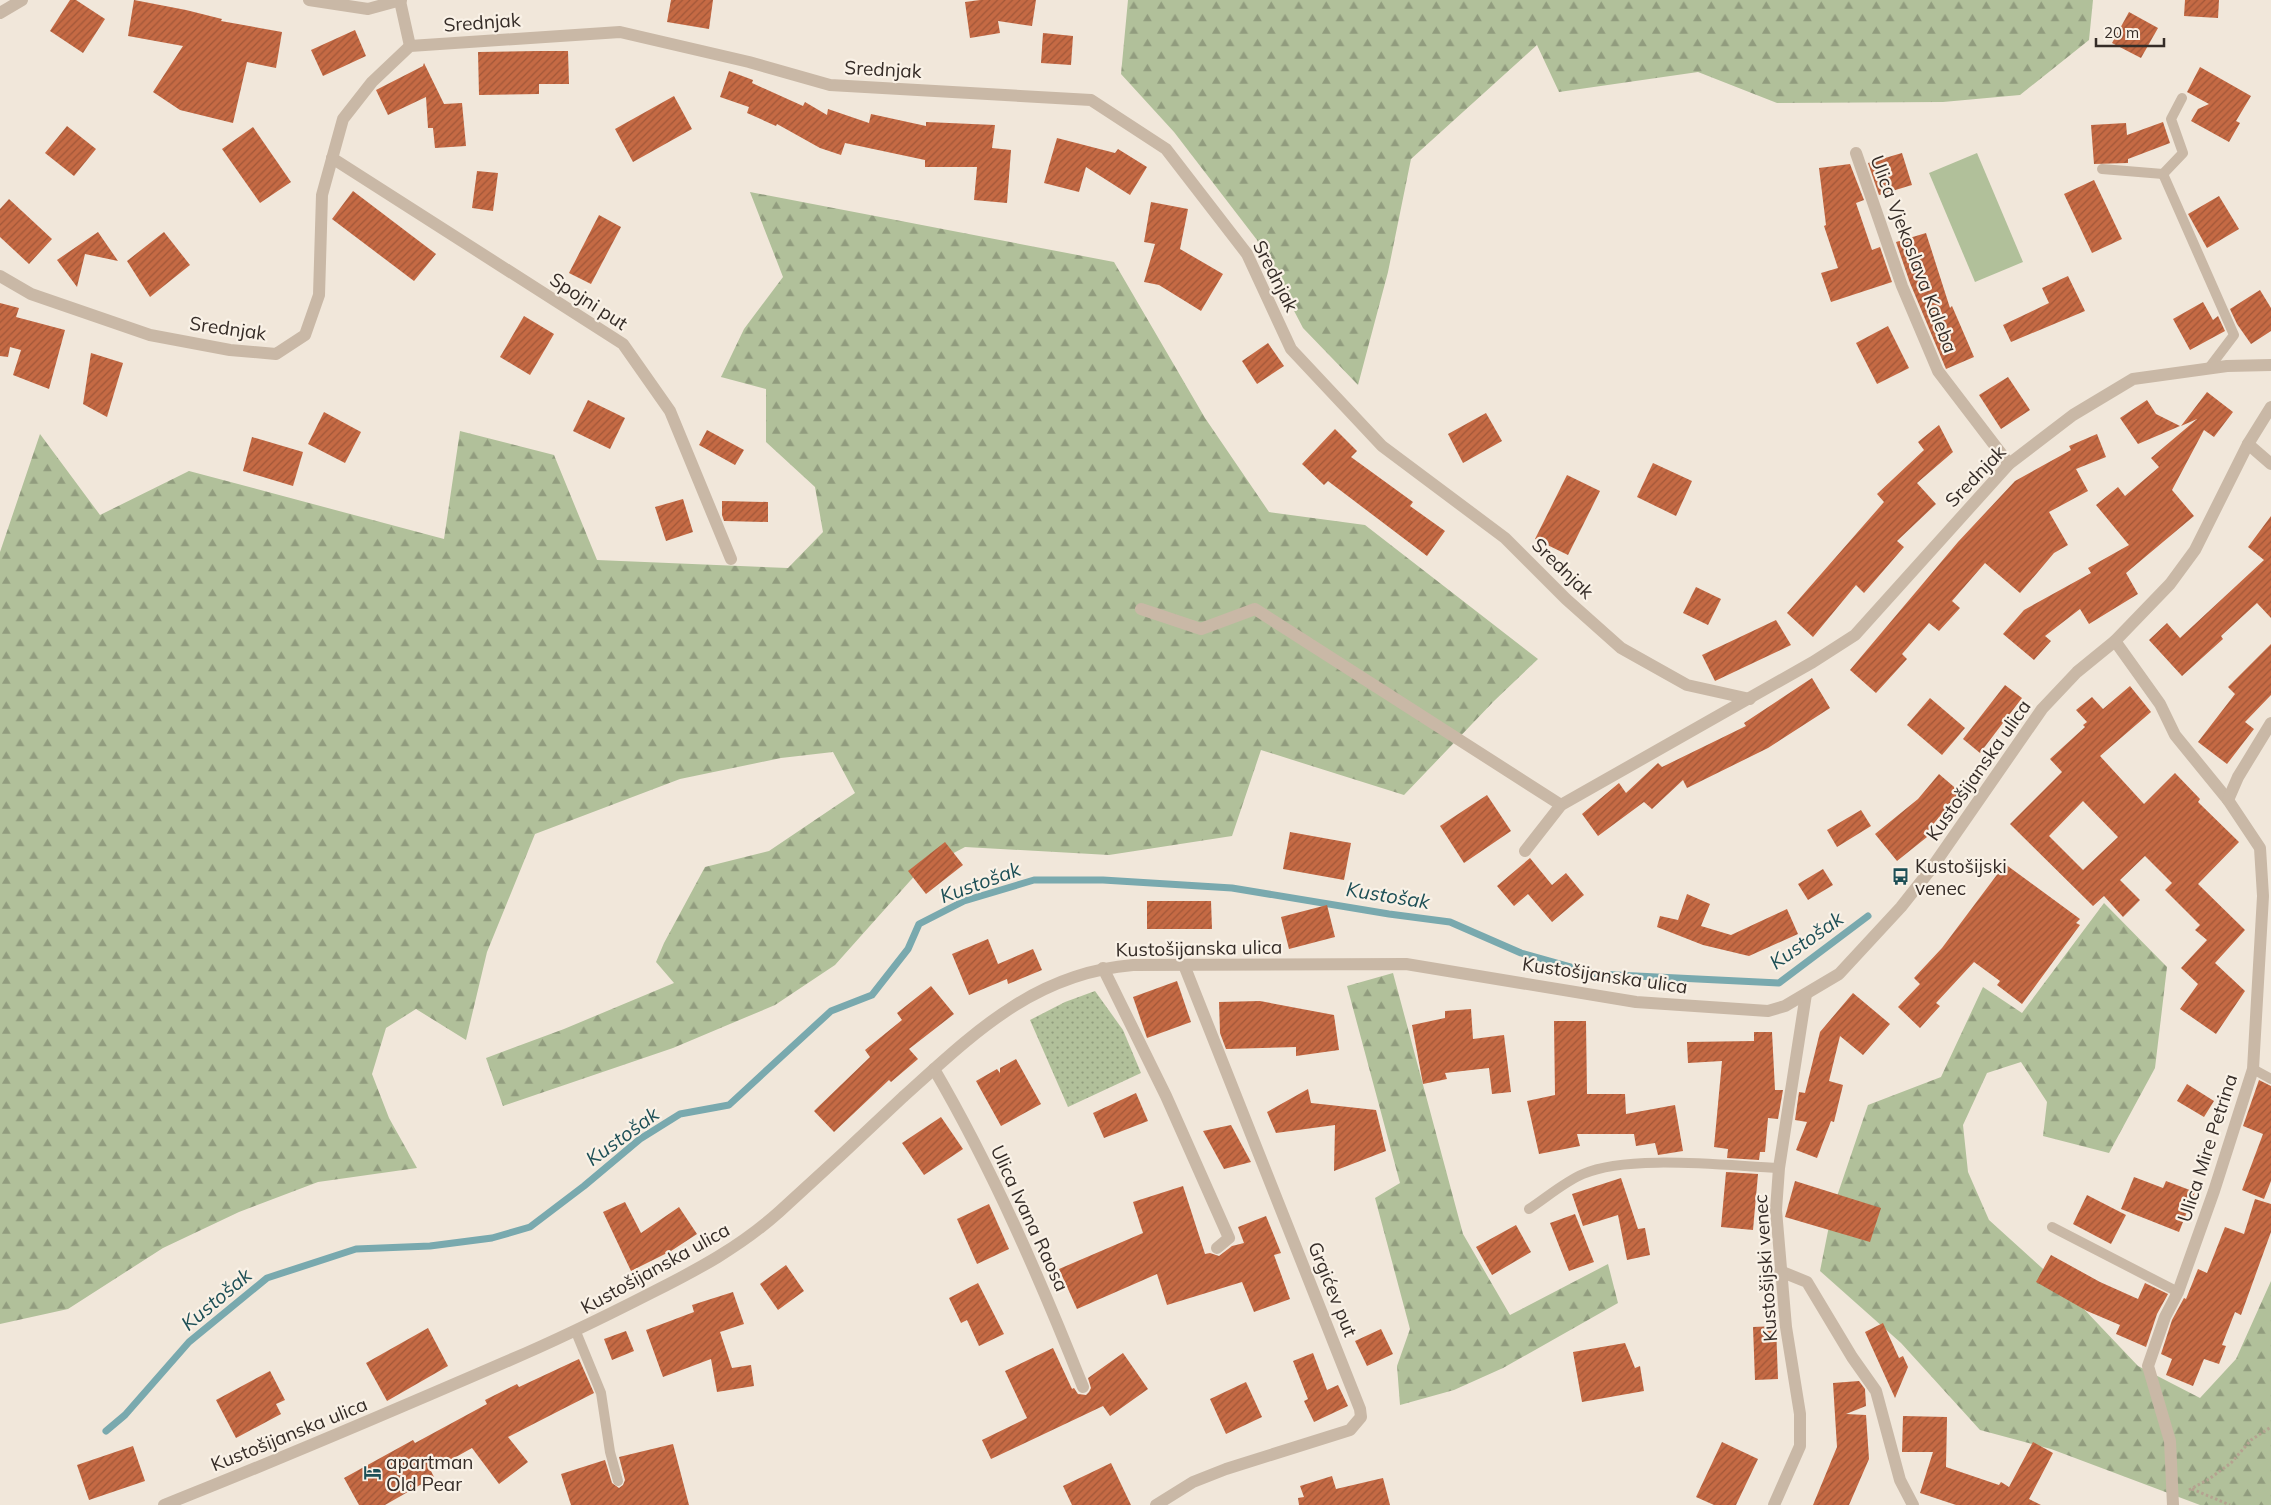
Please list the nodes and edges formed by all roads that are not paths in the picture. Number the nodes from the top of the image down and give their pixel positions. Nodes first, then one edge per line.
1 (22, 0) edge
2 (309, 0) edge
3 (400, 0) edge
4 (0, 12) edge
5 (410, 46) junction
6 (2182, 98) dead end
7 (1856, 153) dead end
8 (332, 158) junction
9 (2102, 169) dead end
10 (2163, 174) junction
11 (0, 276) edge
12 (2271, 365) edge
13 (2209, 368) junction
14 (2271, 407) edge
15 (2248, 444) junction
16 (2009, 464) junction
17 (2271, 464) edge
18 (731, 559) dead end
19 (1140, 609) dead end
20 (2115, 641) junction
21 (1750, 699) junction
22 (2271, 723) edge
23 (2228, 800) junction
24 (1561, 805) junction
25 (1525, 851) dead end
26 (1184, 965) junction
27 (1103, 968) junction
28 (1806, 994) junction
29 (2253, 1069) junction
30 (934, 1070) junction
31 (2271, 1079) edge
32 (1779, 1168) junction
33 (1529, 1209) dead end
34 (2052, 1227) dead end
35 (1217, 1248) dead end
36 (1780, 1271) junction
37 (2178, 1292) junction
38 (576, 1332) junction
39 (1083, 1387) dead end
40 (618, 1481) dead end
41 (2173, 1500) edge
42 (164, 1505) edge
43 (1156, 1505) edge
44 (1774, 1505) edge
45 (1913, 1505) edge

1 - 4 street
2 - 3 street
3 - 5 street
5 - 8 street, Srednjak
5 - 21 street, Srednjak
6 - 10 lane
7 - 16 street, Ulica Vjekoslava Kaleba
8 - 11 street, Srednjak
8 - 18 street, Spojni put
9 - 10 lane
10 - 13 lane
12 - 13 street, Srednjak
13 - 16 street, Srednjak
14 - 15 street, Kustošijanska ulica
15 - 17 street
15 - 20 street, Kustošijanska ulica
16 - 21 street, Srednjak
19 - 24 street
20 - 23 street, Ulica Mire Petrina
20 - 28 street, Kustošijanska ulica
21 - 24 street, Srednjak
22 - 23 street
23 - 29 street, Ulica Mire Petrina
24 - 25 street, Srednjak
26 - 27 street, Kustošijanska ulica
26 - 28 street, Kustošijanska ulica
26 - 43 street, Grgićev put
27 - 30 street, Kustošijanska ulica
27 - 35 street, Kustošijanska ulica
28 - 32 street, Kustošijski venec
29 - 31 lane
29 - 37 street, Ulica Mire Petrina
30 - 38 street, Kustošijanska ulica
30 - 39 street, Ulica Ivana Raosa
32 - 33 lane
32 - 36 street, Kustošijski venec
34 - 37 lane
36 - 44 street, Kustošijski venec
36 - 45 street
37 - 41 street, Ulica Mire Petrina
38 - 40 lane
38 - 42 street, Kustošijanska ulica

